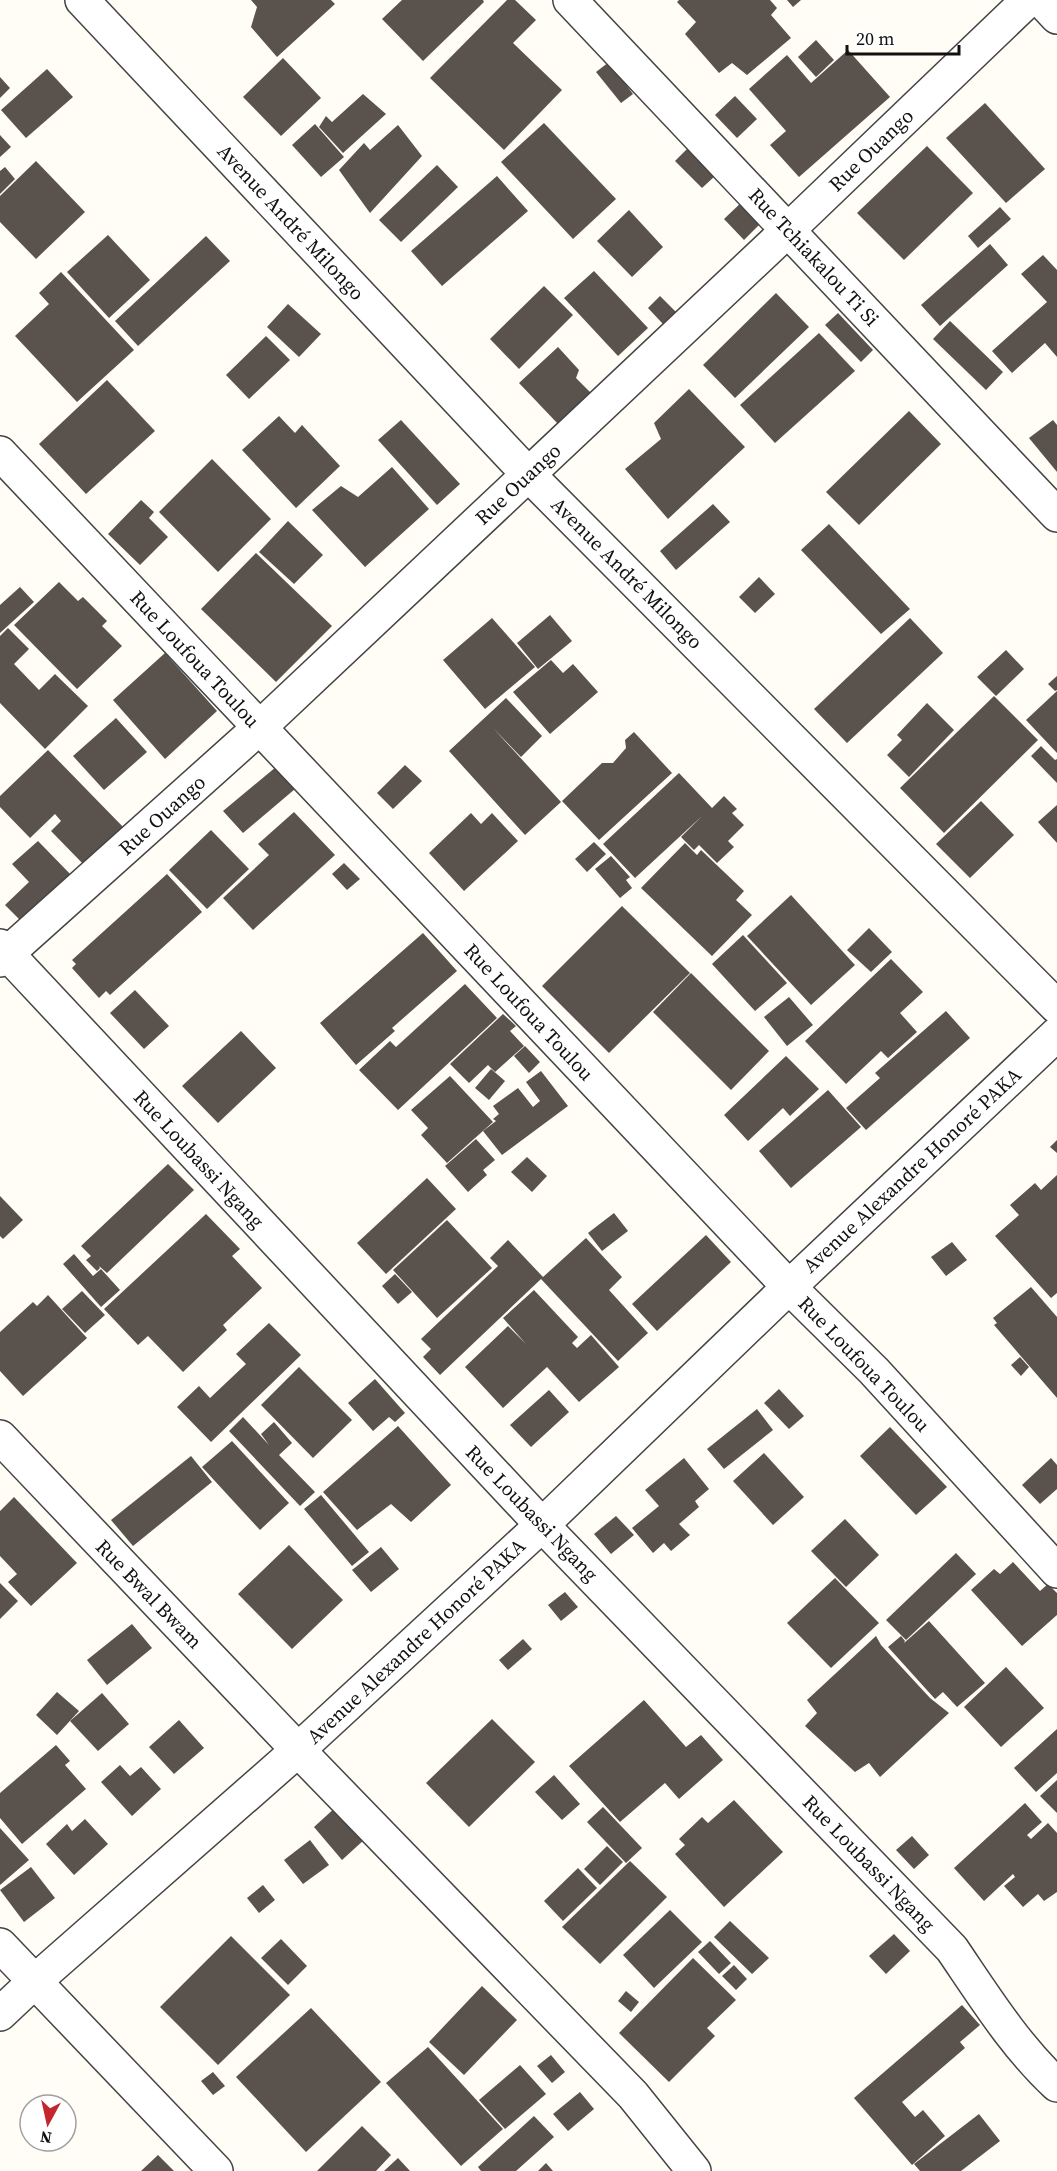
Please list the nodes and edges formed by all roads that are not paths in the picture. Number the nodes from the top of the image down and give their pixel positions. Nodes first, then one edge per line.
1 (82, 0) edge
2 (570, 0) edge
3 (1028, 0) edge
4 (1041, 0) edge
5 (1057, 17) edge
6 (788, 230) junction
7 (0, 453) edge
8 (528, 474) junction
9 (1057, 515) edge
10 (260, 727) junction
11 (2, 953) edge
12 (1057, 1007) edge
13 (1057, 1034) edge
14 (789, 1287) junction
15 (0, 1437) edge
16 (542, 1525) junction
17 (1057, 1571) edge
18 (298, 1750) junction
19 (0, 1945) edge
20 (34, 1982) junction
21 (0, 2014) edge
22 (1057, 2085) edge
23 (216, 2171) edge
24 (694, 2171) edge

1 - 8 street, Avenue André Milongo
2 - 6 street, Rue Tchiakalou Ti Si
3 - 6 street, Rue Ouango
4 - 5 street
6 - 8 street, Rue Ouango
6 - 9 street, Rue Tchiakalou Ti Si
7 - 10 street, Rue Loufoua Toulou
8 - 10 street, Rue Ouango
8 - 12 street, Avenue André Milongo
10 - 11 street, Rue Ouango
10 - 14 street, Rue Loufoua Toulou
11 - 16 street, Rue Loubassi Ngang
13 - 14 street, Avenue Alexandre Honoré PAKA
14 - 16 street, Avenue Alexandre Honoré PAKA
14 - 17 street, Rue Loufoua Toulou
15 - 18 street, Rue Bwal Bwam
16 - 18 street, Avenue Alexandre Honoré PAKA
16 - 22 street, Rue Loubassi Ngang
18 - 20 street, Avenue Alexandre Honoré PAKA
18 - 24 street, Rue Bwal Bwam
19 - 20 street
20 - 21 street, Avenue Alexandre Honoré PAKA
20 - 23 street

